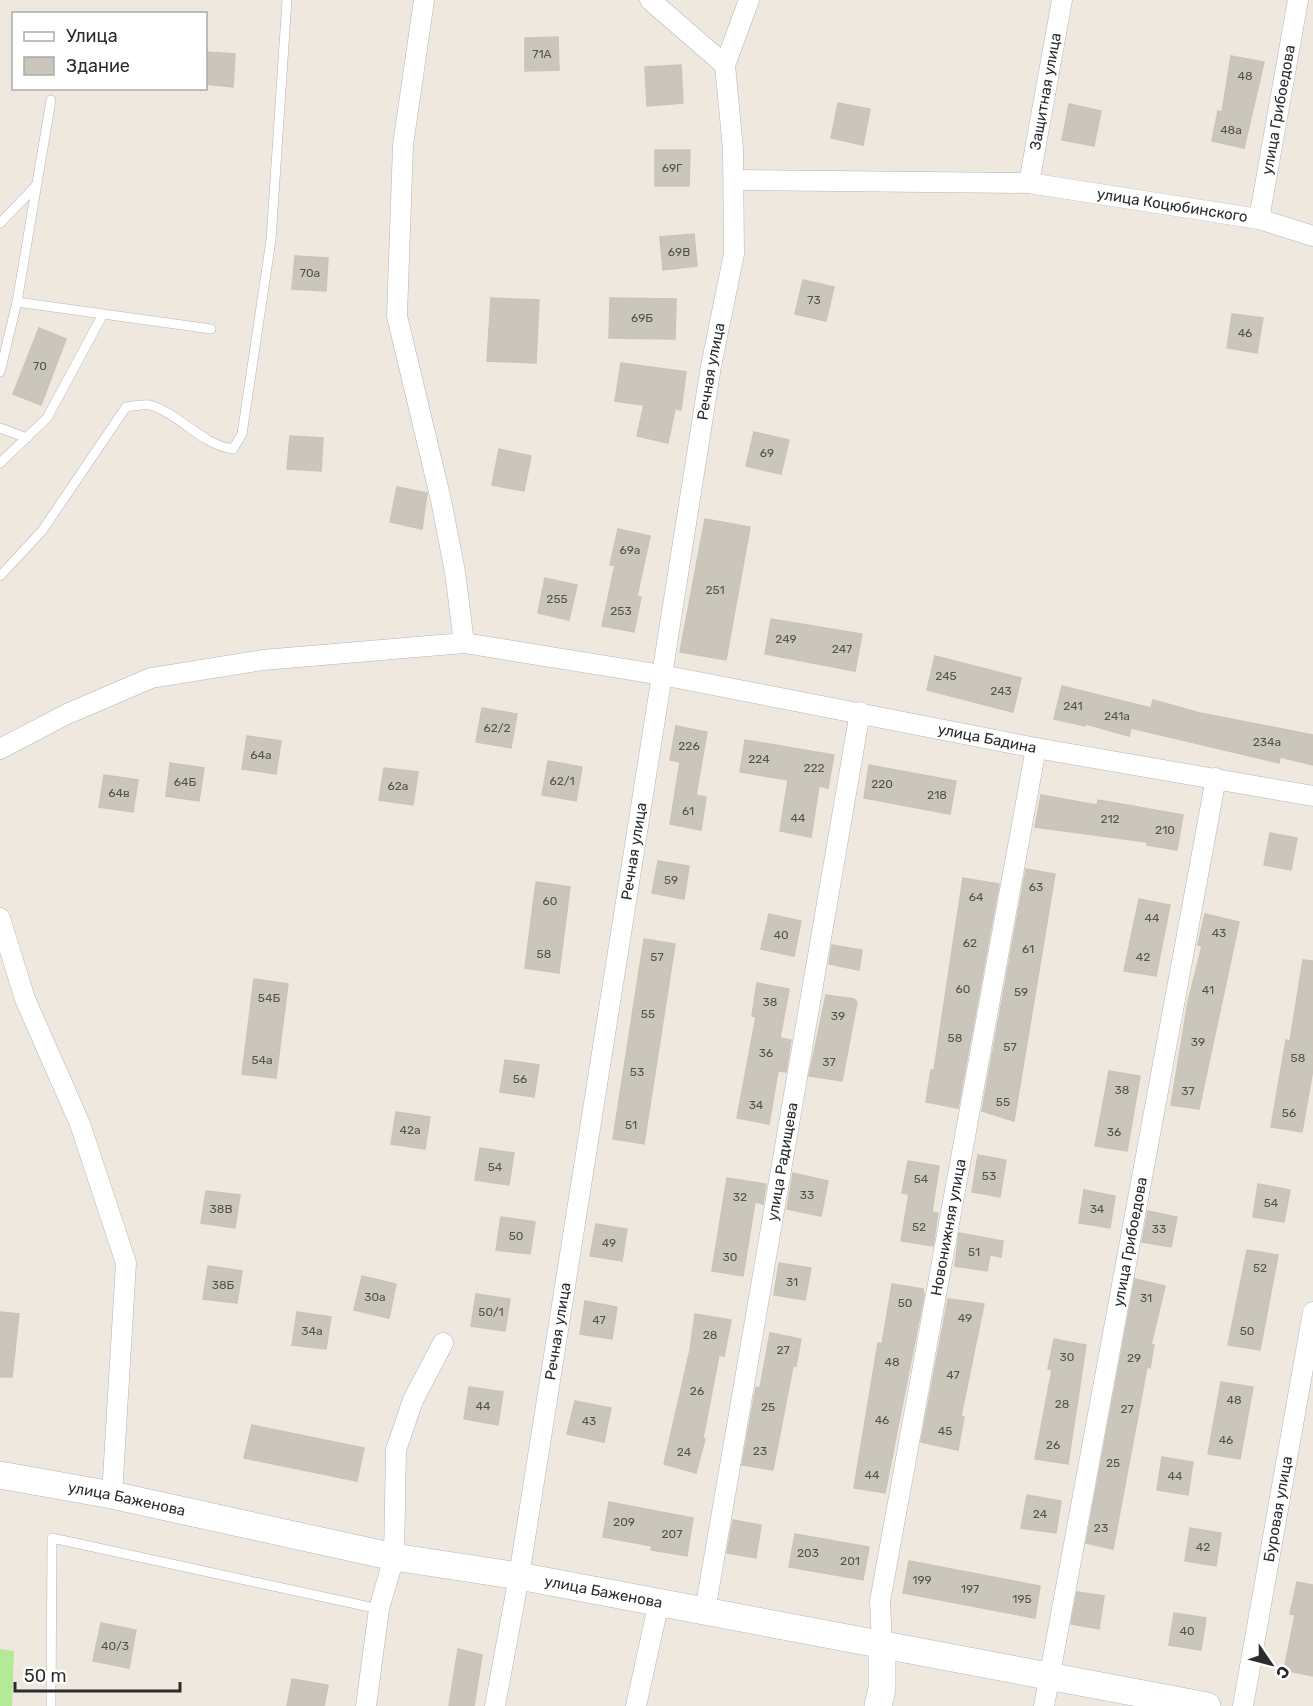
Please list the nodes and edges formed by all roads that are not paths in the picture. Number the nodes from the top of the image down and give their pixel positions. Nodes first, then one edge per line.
1 (287, 0) edge
2 (424, 0) edge
3 (650, 0) edge
4 (749, 0) edge
5 (1062, 0) edge
6 (1298, 0) edge
7 (725, 65) junction
8 (51, 100) dead end
9 (734, 180) junction
10 (1029, 183) junction
11 (37, 185) junction
12 (1259, 219) junction
13 (0, 223) edge
14 (1313, 236) edge
15 (17, 302) junction
16 (102, 316) junction
17 (211, 329) dead end
18 (0, 372) edge
19 (0, 428) edge
20 (27, 438) junction
21 (0, 463) edge
22 (0, 576) edge
23 (464, 643) junction
24 (662, 675) junction
25 (860, 712) junction
26 (1036, 748) junction
27 (0, 749) edge
28 (1216, 778) junction
29 (1313, 796) edge
30 (0, 918) edge
31 (1313, 1312) edge
32 (443, 1343) dead end
33 (0, 1475) edge
34 (112, 1495) junction
35 (394, 1557) junction
36 (519, 1576) junction
37 (659, 1602) junction
38 (379, 1609) junction
39 (705, 1611) junction
40 (882, 1645) junction
41 (1050, 1677) junction
42 (51, 1706) edge
43 (366, 1706) edge
44 (495, 1706) edge
45 (636, 1706) edge
46 (878, 1706) edge
47 (1044, 1706) edge
48 (1207, 1706) edge
49 (1243, 1706) edge

1 - 22 lane
2 - 23 street
3 - 7 street
4 - 7 street, Речная улица
5 - 10 street, Защитная улица
6 - 12 street, улица Грибоедова
7 - 9 street, Речная улица
8 - 11 lane
9 - 10 street, улица Коцюбинского
9 - 24 street, Речная улица
10 - 12 street, улица Коцюбинского
11 - 13 lane
11 - 15 lane
12 - 14 street, улица Коцюбинского
15 - 16 lane
15 - 18 lane
16 - 17 lane
16 - 20 lane
19 - 20 lane
20 - 21 lane
23 - 24 street, улица Бадина
23 - 27 street, улица Бадина
24 - 25 street, улица Бадина
24 - 36 street, Речная улица
25 - 26 street, улица Бадина
25 - 39 street, улица Радищева
26 - 28 street, улица Бадина
26 - 40 street, Новонижняя улица
28 - 29 street, улица Бадина
28 - 41 street, улица Грибоедова
30 - 34 street
31 - 49 street, Буровая улица
32 - 35 street
33 - 34 main road, улица Баженова
34 - 35 main road, улица Баженова
35 - 36 main road, улица Баженова
35 - 38 street
36 - 37 main road, улица Баженова
36 - 44 street, Речная улица
37 - 39 main road, улица Баженова
37 - 45 street
38 - 42 lane
38 - 43 street
39 - 40 main road, улица Баженова
40 - 41 main road, улица Баженова
40 - 46 main road, Новонижняя улица
41 - 47 street, улица Грибоедова
41 - 48 main road, улица Баженова

